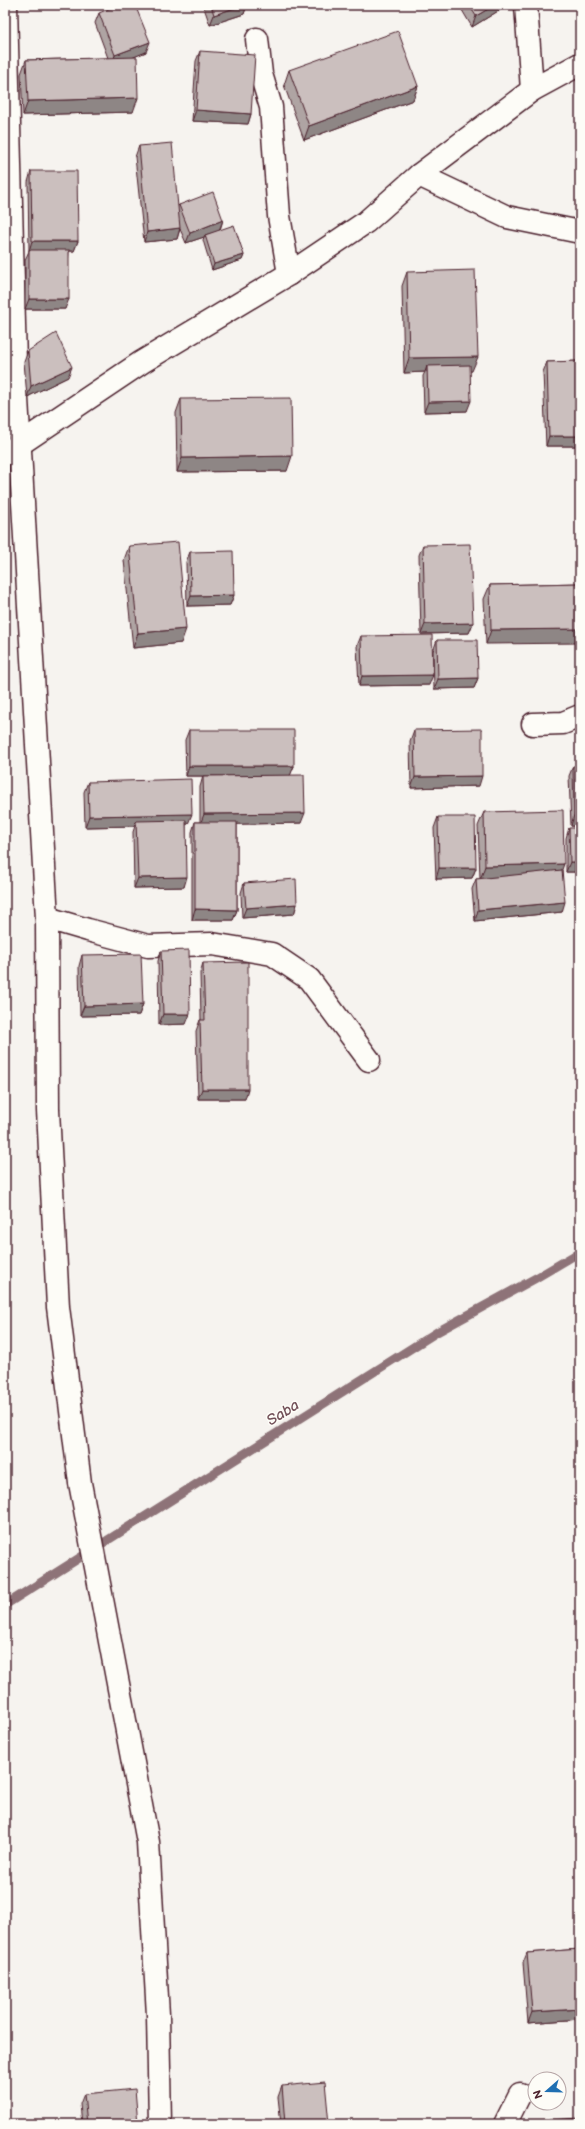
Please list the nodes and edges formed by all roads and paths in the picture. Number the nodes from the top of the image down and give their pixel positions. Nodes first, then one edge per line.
1 (6, 5) edge
2 (526, 5) edge
3 (257, 39) dead end
4 (580, 64) edge
5 (532, 90) junction
6 (419, 175) junction
7 (580, 232) edge
8 (289, 274) junction
9 (13, 449) edge
10 (580, 716) edge
11 (532, 724) dead end
12 (47, 918) junction
13 (370, 1060) dead end
14 (520, 2094) dead end
15 (160, 2124) edge
16 (505, 2124) edge

1 - 9 street
2 - 5 street
3 - 8 street
4 - 5 street
5 - 6 street
6 - 7 street
6 - 8 street
8 - 9 street
9 - 12 street
10 - 11 street
12 - 13 street
12 - 15 street
14 - 16 street

